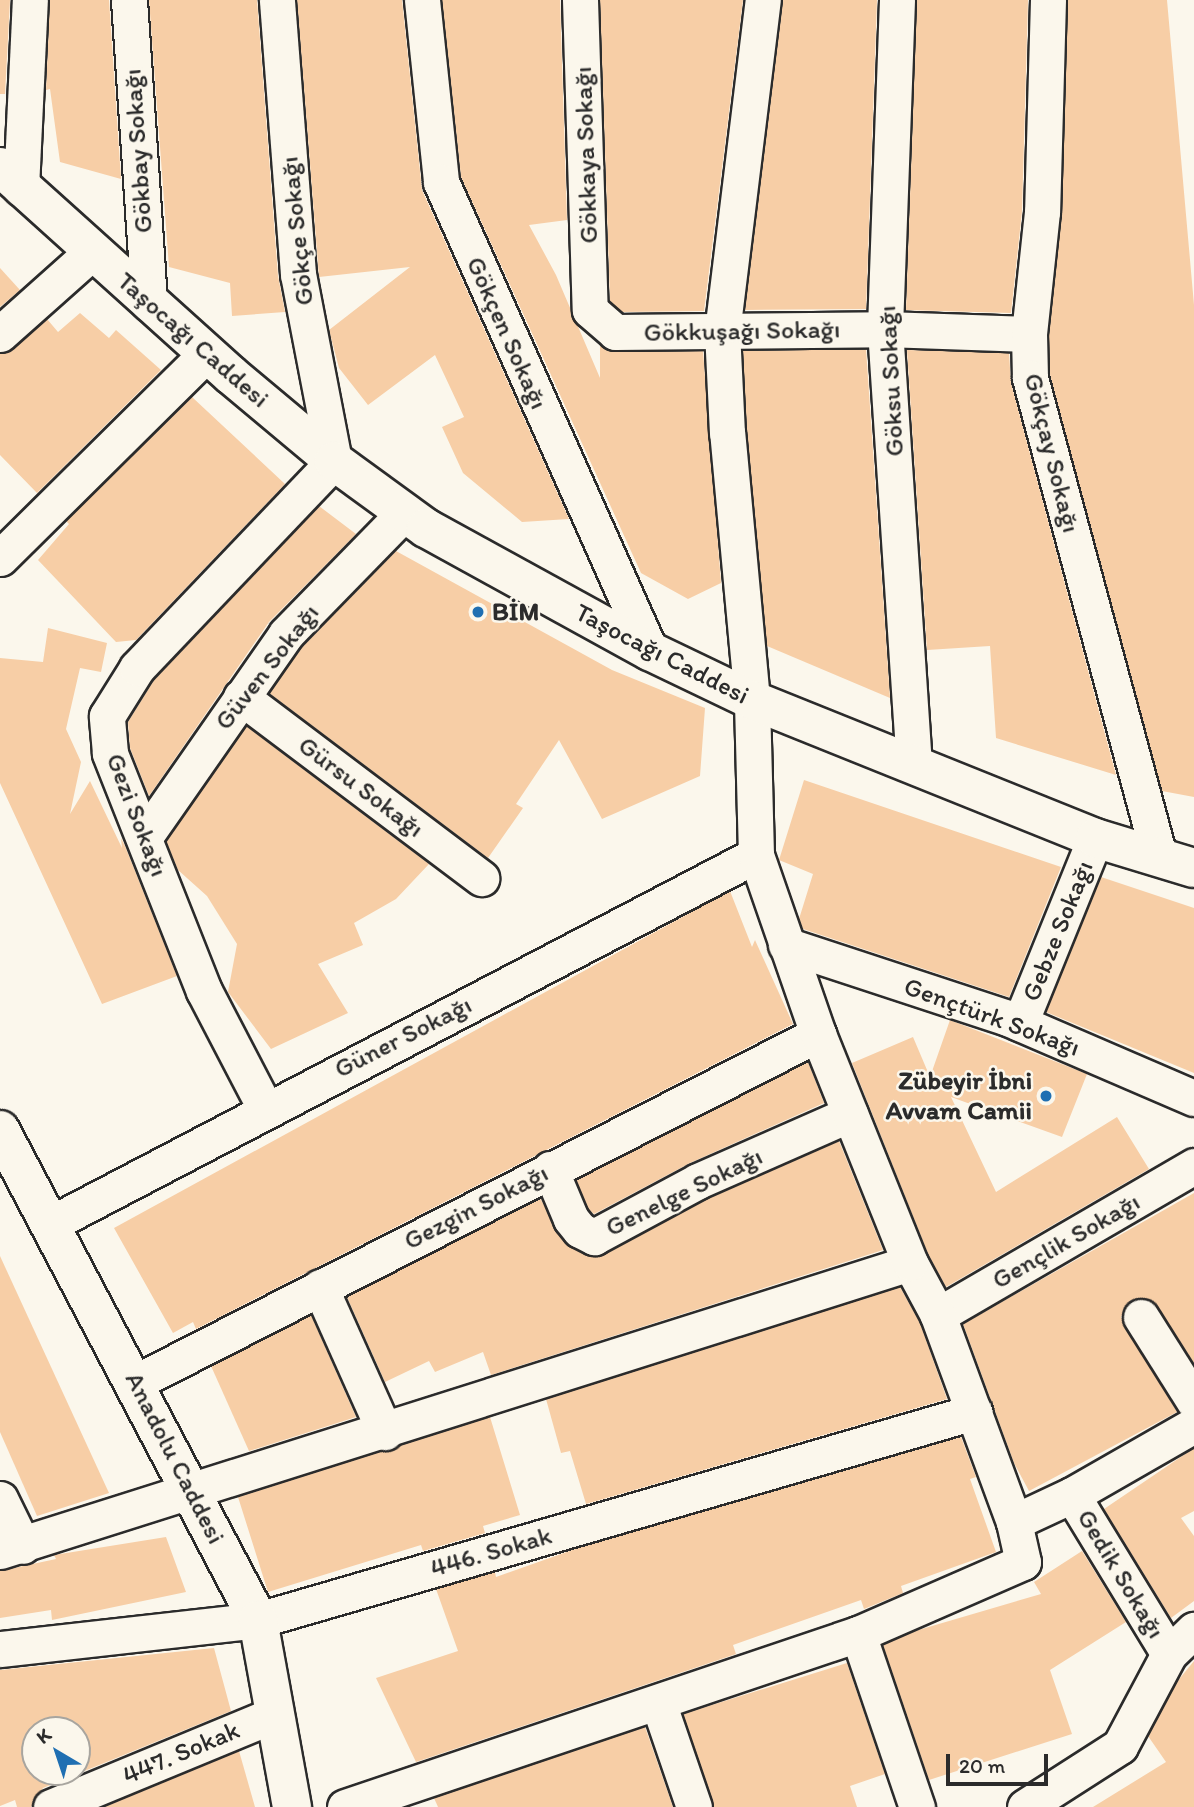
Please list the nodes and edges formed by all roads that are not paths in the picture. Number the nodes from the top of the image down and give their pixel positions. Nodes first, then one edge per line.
1 (30, 0) edge
2 (129, 0) edge
3 (277, 0) edge
4 (422, 0) edge
5 (580, 0) edge
6 (763, 0) edge
7 (897, 0) edge
8 (1048, 0) edge
9 (6, 190) edge
10 (92, 251) junction
11 (149, 303) junction
12 (590, 310) joint
13 (886, 329) junction
14 (722, 332) junction
15 (0, 334) edge
16 (1029, 334) junction
17 (207, 354) junction
18 (334, 461) junction
19 (405, 512) junction
20 (0, 558) edge
21 (650, 651) junction
22 (240, 697) junction
23 (752, 700) junction
24 (914, 762) junction
25 (146, 835) junction
26 (1095, 838) junction
27 (1158, 854) junction
28 (756, 855) junction
29 (1194, 868) edge
30 (481, 878) dead end
31 (786, 945) junction
32 (1020, 1024) junction
33 (818, 1034) junction
34 (1194, 1098) edge
35 (265, 1108) junction
36 (850, 1114) junction
37 (0, 1130) edge
38 (1194, 1166) edge
39 (550, 1169) junction
40 (52, 1223) junction
41 (910, 1263) junction
42 (320, 1287) junction
43 (938, 1315) junction
44 (1141, 1317) dead end
45 (136, 1382) junction
46 (1194, 1401) edge
47 (974, 1412) junction
48 (1194, 1425) edge
49 (384, 1432) junction
50 (193, 1492) junction
51 (1072, 1495) junction
52 (0, 1499) edge
53 (1014, 1522) junction
54 (12, 1548) edge
55 (258, 1620) junction
56 (1194, 1630) edge
57 (858, 1634) junction
58 (0, 1649) edge
59 (1169, 1654) junction
60 (659, 1705) junction
61 (272, 1716) junction
62 (51, 1807) edge
63 (292, 1807) edge
64 (345, 1807) edge
65 (694, 1807) edge
66 (918, 1807) edge
67 (1025, 1807) edge

1 - 9 street
2 - 11 street, Gökbay Sokağı
3 - 18 street, Gökçe Sokağı
4 - 21 street, Gökçen Sokağı
5 - 12 street, Gökkaya Sokağı
6 - 14 street
7 - 13 street, Göksu Sokağı
8 - 16 street, Gökçay Sokağı
9 - 10 main road, Taşocağı Caddesi
10 - 11 main road, Taşocağı Caddesi
10 - 15 street
11 - 17 main road, Taşocağı Caddesi
12 - 14 street, Gökkuşağı Sokağı
13 - 14 street, Gökkuşağı Sokağı
13 - 16 street, Gökkuşağı Sokağı
13 - 24 street, Göksu Sokağı
14 - 23 street
16 - 27 street, Gökçay Sokağı
17 - 18 main road, Taşocağı Caddesi
17 - 20 street
18 - 19 main road, Taşocağı Caddesi
18 - 25 street, Gezi Sokağı
19 - 21 main road, Taşocağı Caddesi
19 - 22 street, Güven Sokağı
21 - 23 main road, Taşocağı Caddesi
22 - 25 street, Güven Sokağı
22 - 30 street, Gürsu Sokağı
23 - 24 main road, Taşocağı Caddesi
23 - 28 street
24 - 26 main road, Taşocağı Caddesi
25 - 35 street, Gezi Sokağı
26 - 27 main road, Taşocağı Caddesi
26 - 32 street, Gebze Sokağı
27 - 29 main road, Taşocağı Caddesi
28 - 31 street
28 - 35 street, Güner Sokağı
31 - 32 street, Gençtürk Sokağı
31 - 33 street
32 - 34 street, Gençtürk Sokağı
33 - 36 street
33 - 39 street, Gezgin Sokağı
35 - 40 street, Güner Sokağı
36 - 39 street, Genelge Sokağı
36 - 41 street
37 - 40 main road, Anadolu Caddesi
38 - 43 street, Gençlik Sokağı
39 - 42 street, Gezgin Sokağı
40 - 45 main road, Anadolu Caddesi
41 - 43 street
41 - 49 street
42 - 45 street, Gezgin Sokağı
42 - 49 street
43 - 47 street
44 - 46 street
45 - 50 main road, Anadolu Caddesi
47 - 53 street
47 - 55 street, 446. Sokak
48 - 51 street
49 - 50 street
50 - 54 street
50 - 55 main road, Anadolu Caddesi
51 - 53 street
51 - 59 street, Gedik Sokağı
52 - 54 street
53 - 57 street
55 - 58 street, 446. Sokak
55 - 61 main road, Anadolu Caddesi
56 - 59 street
57 - 60 street
57 - 66 street
59 - 67 street
60 - 64 street
60 - 65 street
61 - 62 street, 447. Sokak
61 - 63 main road, Anadolu Caddesi

